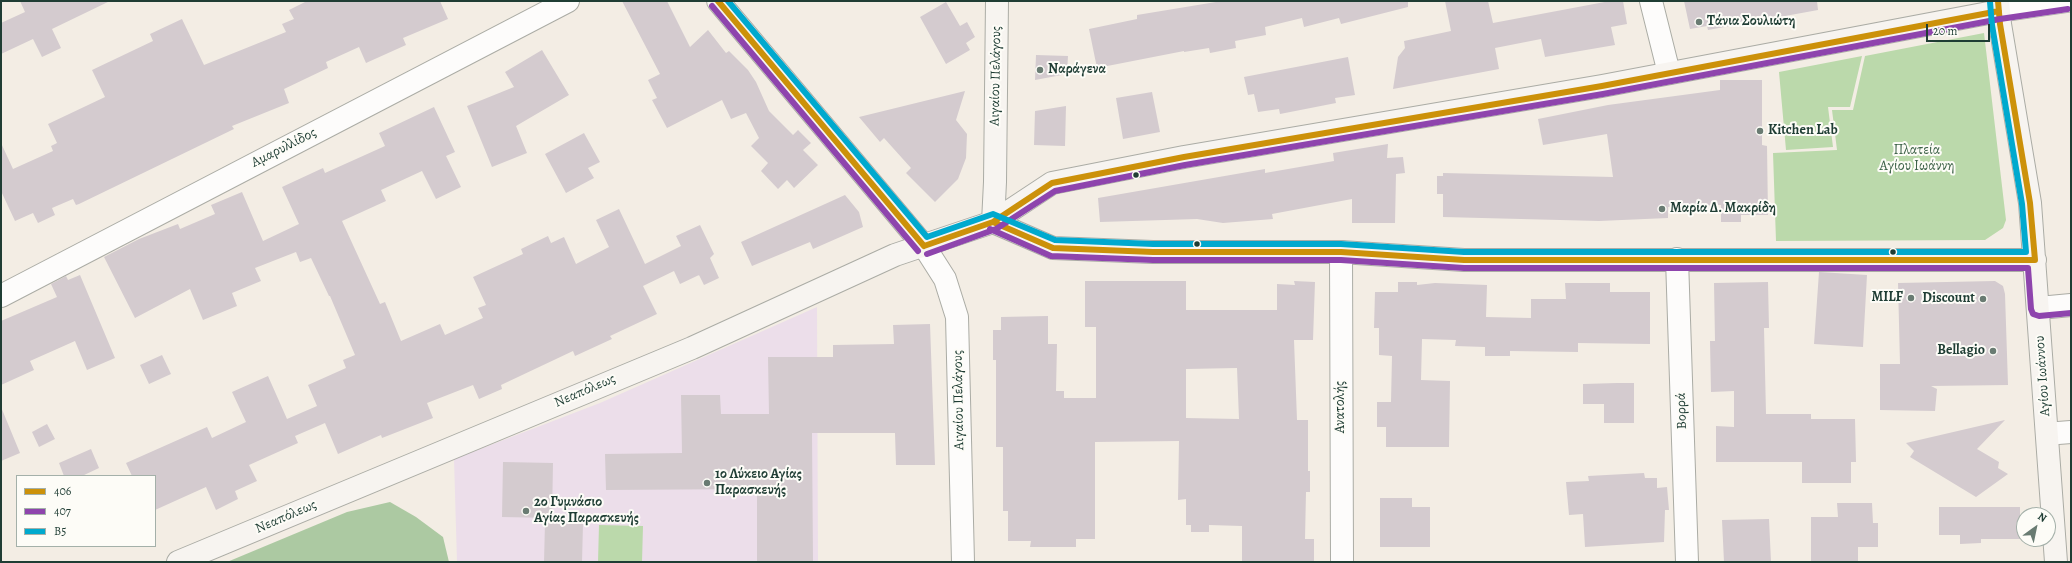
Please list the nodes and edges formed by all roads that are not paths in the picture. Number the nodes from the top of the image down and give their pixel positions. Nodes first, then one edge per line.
1 (568, 1) edge
2 (718, 1) edge
3 (997, 1) edge
4 (1651, 1) edge
5 (2067, 1) edge
6 (1999, 6) edge
7 (1669, 73) junction
8 (993, 222) junction
9 (924, 246) junction
10 (1341, 252) junction
11 (1677, 259) junction
12 (2035, 260) junction
13 (1, 296) edge
14 (2071, 305) edge
15 (2039, 308) junction
16 (178, 562) edge
17 (963, 562) edge
18 (1342, 562) edge
19 (1687, 562) edge
20 (2056, 562) edge

1 - 13 street, Αμαρυλλίδος
2 - 9 street
3 - 8 street, Αιγαίου Πελάγους
4 - 7 street
5 - 6 street
6 - 7 street, Νεαπόλεως
6 - 12 street, Αγίου Ιωάννου
7 - 8 street, Νεαπόλεως
8 - 9 street, Νεαπόλεως
8 - 10 street
9 - 16 street, Νεαπόλεως
9 - 17 street, Αιγαίου Πελάγους
10 - 11 street
10 - 18 street, Ανατολής
11 - 12 street
11 - 19 street, Βορρά
12 - 15 street, Αγίου Ιωάννου
14 - 15 street
15 - 20 street, Αγίου Ιωάννου

